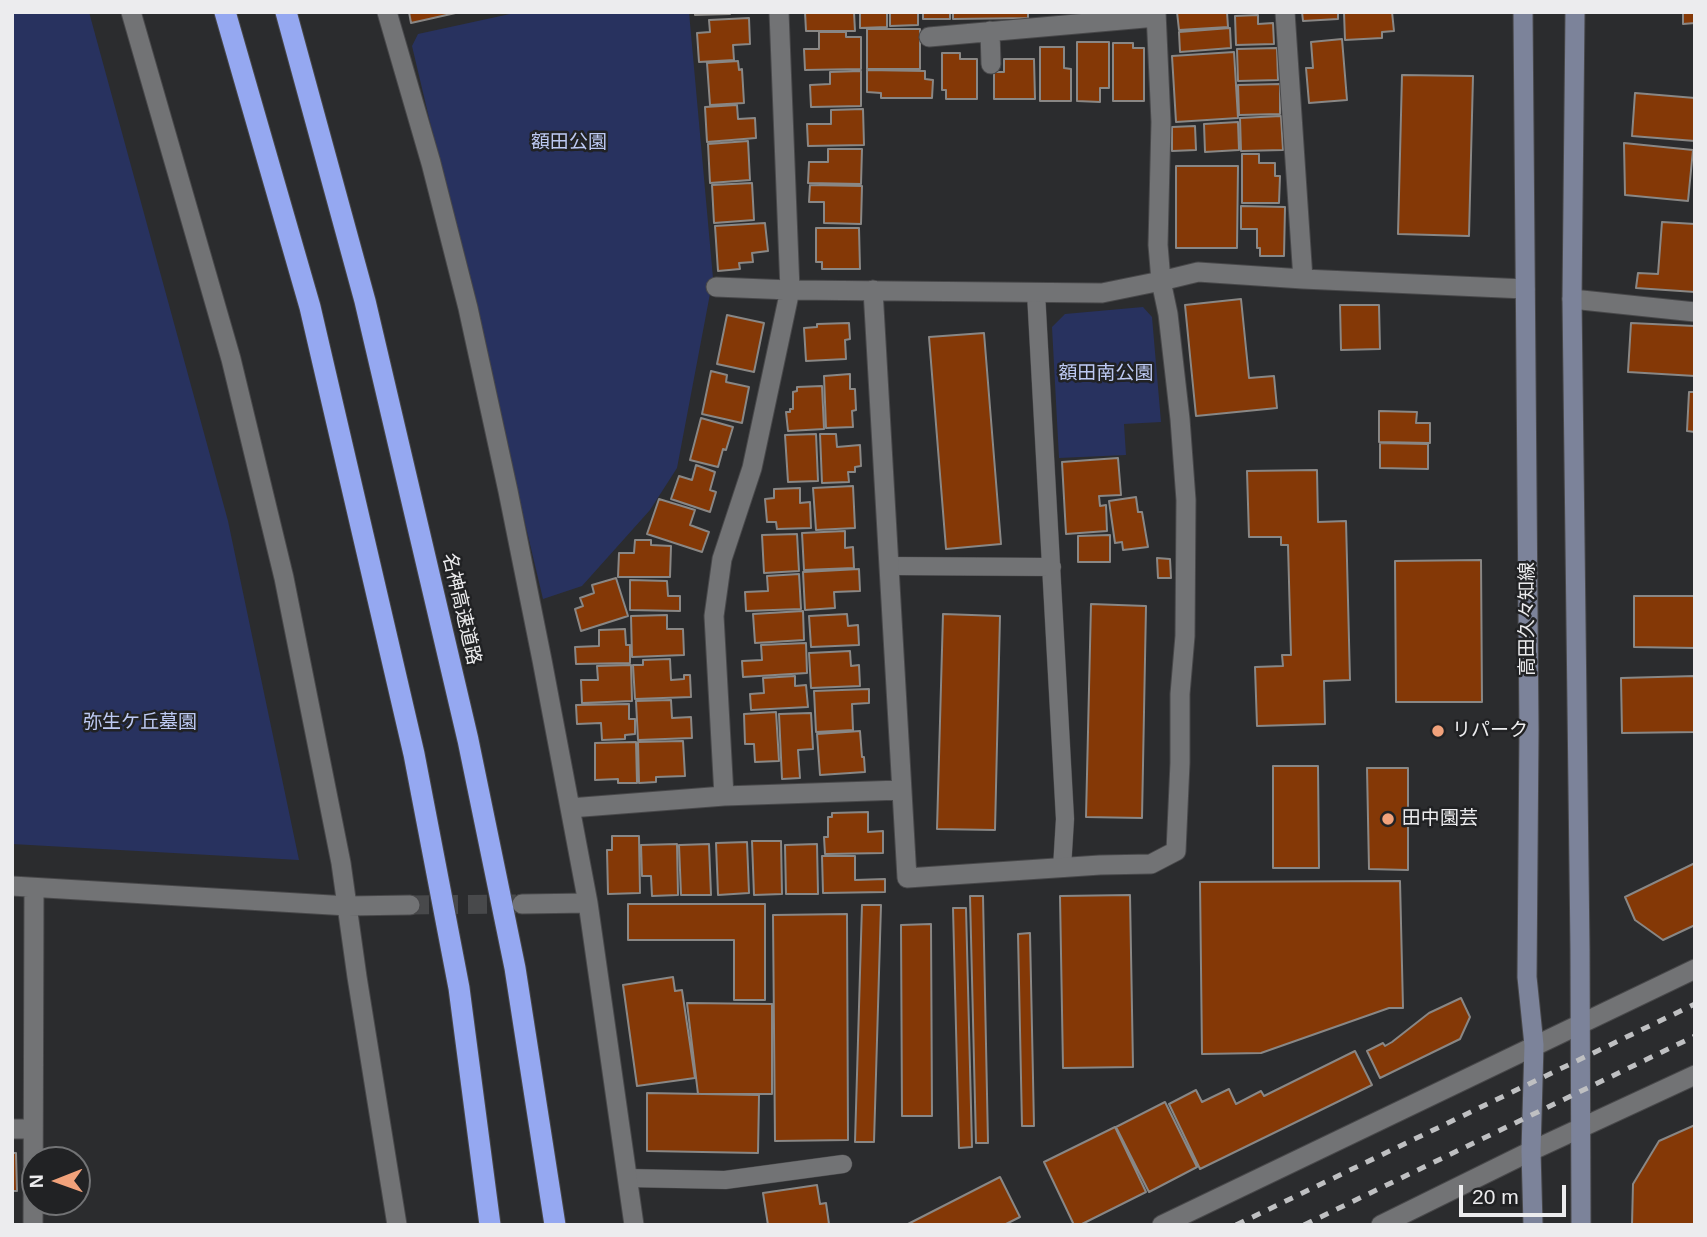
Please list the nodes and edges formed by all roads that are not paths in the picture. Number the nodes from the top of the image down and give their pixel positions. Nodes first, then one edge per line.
1 (131, 12) edge
2 (225, 12) edge
3 (286, 12) edge
4 (387, 12) edge
5 (779, 12) edge
6 (1285, 12) edge
7 (1523, 12) edge
8 (1575, 12) edge
9 (1156, 15) edge
10 (990, 31) junction
11 (929, 37) dead end
12 (991, 64) dead end
13 (1303, 279) junction
14 (1161, 281) junction
15 (716, 287) dead end
16 (1525, 289) junction
17 (790, 290) junction
18 (873, 290) junction
19 (1036, 293) junction
20 (1572, 299) junction
21 (1695, 312) edge
22 (889, 566) junction
23 (1052, 566) junction
24 (901, 790) junction
25 (724, 796) junction
26 (570, 808) junction
27 (1062, 867) junction
28 (12, 887) edge
29 (34, 888) junction
30 (588, 903) junction
31 (522, 904) tunnel mouth
32 (410, 905) tunnel mouth
33 (348, 906) junction
34 (1695, 969) edge
35 (1581, 1024) junction
36 (1534, 1045) junction
37 (1695, 1075) edge
38 (12, 1129) edge
39 (33, 1129) junction
40 (1582, 1129) junction
41 (1531, 1151) junction
42 (843, 1164) dead end
43 (628, 1178) junction
44 (33, 1225) edge
45 (397, 1225) edge
46 (490, 1225) edge
47 (555, 1225) edge
48 (634, 1225) edge
49 (1162, 1225) edge
50 (1381, 1225) edge
51 (1533, 1225) edge
52 (1581, 1225) edge

1 - 33 street
2 - 46 highway
3 - 47 highway, 名神高速道路
4 - 26 street
5 - 17 street
6 - 13 street
7 - 16 main road, 高田久々知線
8 - 20 main road
9 - 10 street
9 - 14 street
10 - 11 street
10 - 12 street
13 - 14 street
13 - 16 street
14 - 19 street
14 - 27 street
15 - 17 street
16 - 36 main road, 高田久々知線
17 - 18 street
17 - 25 street
18 - 19 street
18 - 22 street
19 - 23 lane
20 - 21 street
20 - 35 main road
22 - 23 lane
22 - 24 street
23 - 27 lane
24 - 25 street
24 - 27 street
25 - 26 street
26 - 30 street
28 - 29 street
29 - 33 street
29 - 39 street
30 - 31 street
30 - 43 street
32 - 33 street
33 - 45 street
34 - 35 street
35 - 36 street
35 - 40 main road
36 - 41 main road, 高田久々知線
36 - 49 street
37 - 40 street
38 - 39 street
39 - 44 street
40 - 41 street
40 - 52 main road
41 - 50 street
41 - 51 main road, 高田久々知線
42 - 43 lane
43 - 48 street

